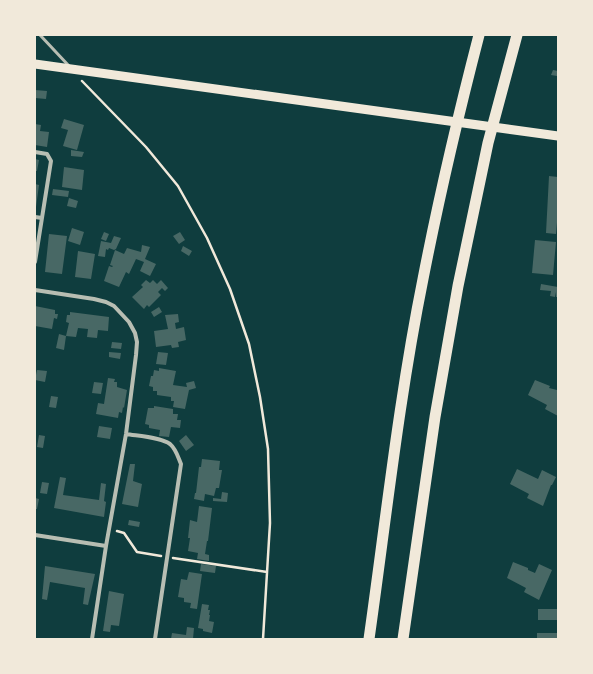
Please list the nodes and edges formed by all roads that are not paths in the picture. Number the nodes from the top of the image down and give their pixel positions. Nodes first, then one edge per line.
1 (40, 35) edge
2 (479, 35) edge
3 (517, 35) edge
4 (35, 64) edge
5 (70, 68) junction
6 (558, 136) edge
7 (35, 152) edge
8 (35, 217) edge
9 (42, 218) junction
10 (35, 262) edge
11 (35, 290) edge
12 (126, 434) junction
13 (35, 535) edge
14 (106, 546) junction
15 (92, 639) edge
16 (155, 639) edge
17 (369, 639) edge
18 (403, 639) edge

1 - 5 lane
2 - 17 highway
3 - 18 highway
4 - 5 main road
5 - 6 main road
7 - 9 street
8 - 9 street
9 - 10 street
11 - 12 street
12 - 14 street
12 - 16 street
13 - 14 street
14 - 15 street

